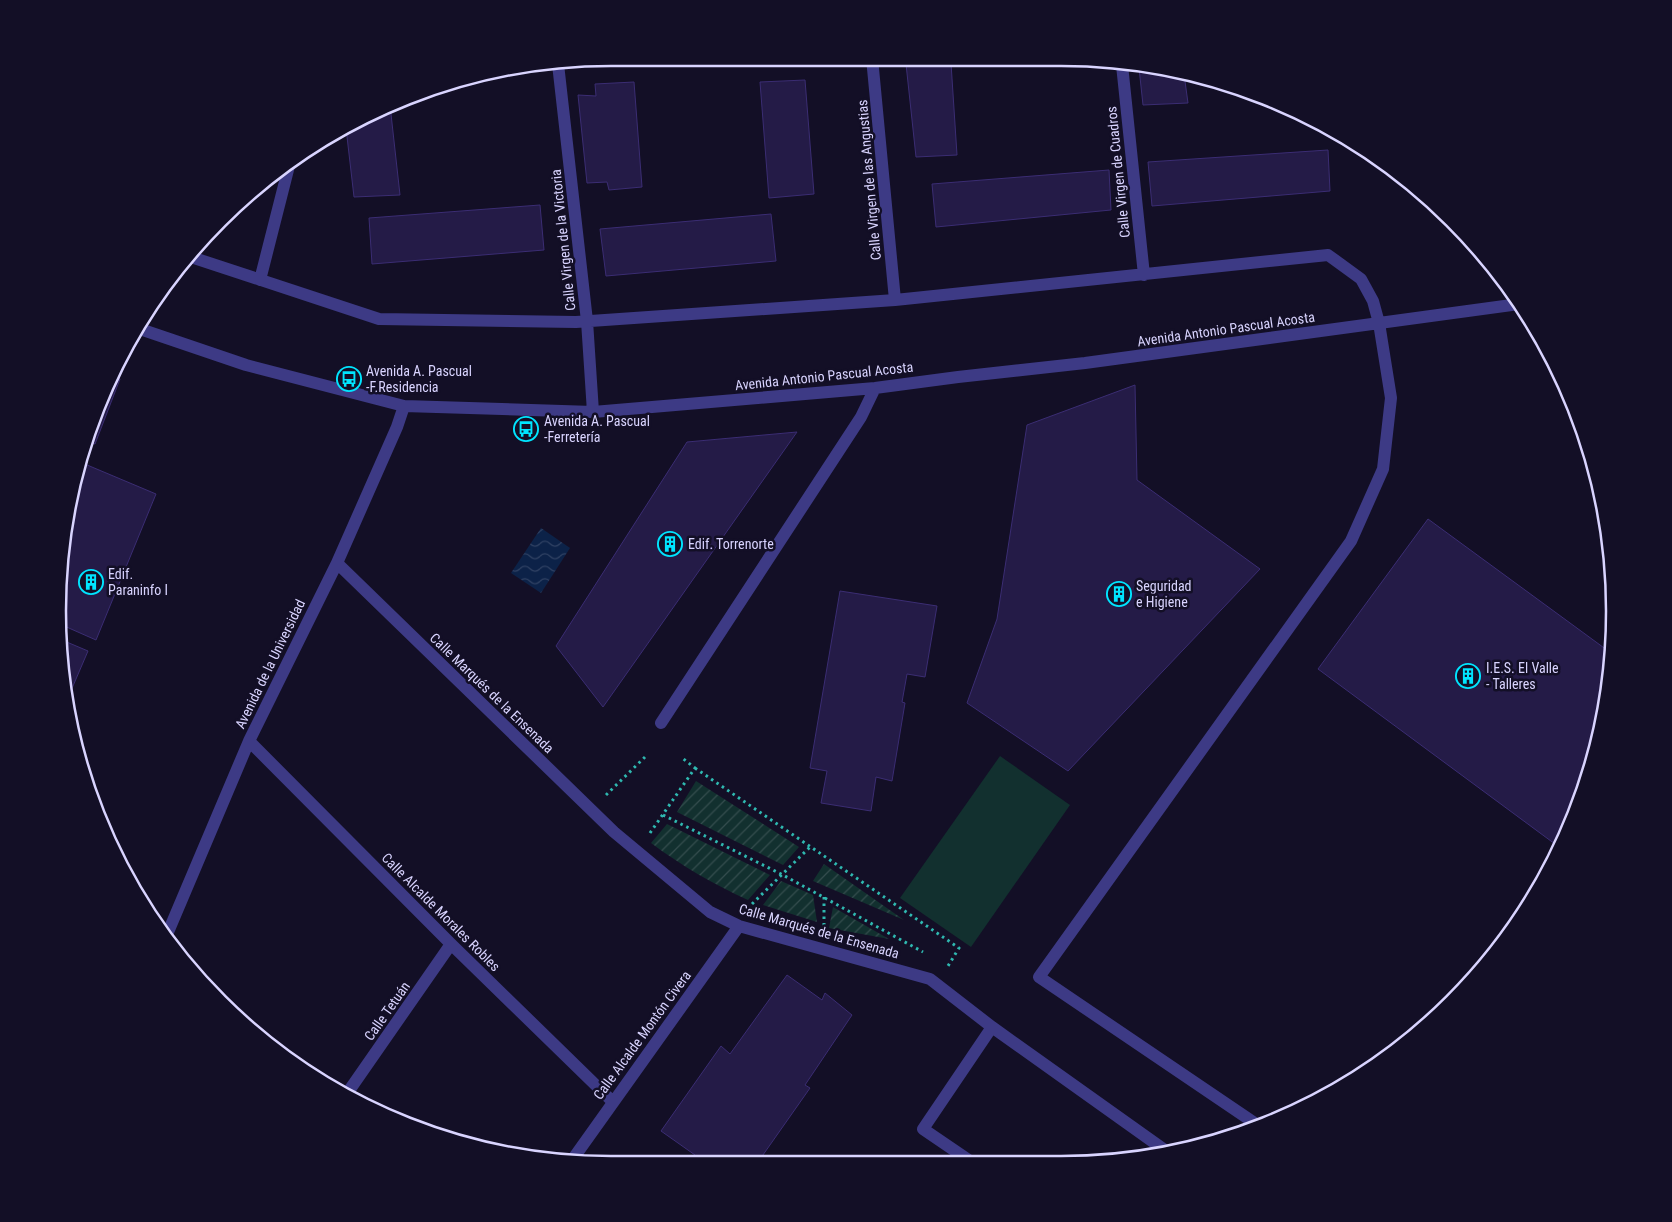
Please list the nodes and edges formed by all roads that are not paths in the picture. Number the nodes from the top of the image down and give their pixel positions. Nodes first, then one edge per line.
1 (873, 66) edge
2 (559, 69) edge
3 (1122, 70) edge
4 (287, 173) edge
5 (196, 259) edge
6 (1144, 275) junction
7 (260, 280) junction
8 (896, 300) junction
9 (1512, 305) edge
10 (587, 320) junction
11 (1378, 323) junction
12 (144, 330) edge
13 (875, 388) junction
14 (404, 406) junction
15 (593, 412) junction
16 (337, 563) junction
17 (661, 723) dead end
18 (249, 741) junction
19 (739, 926) junction
20 (169, 929) edge
21 (451, 944) junction
22 (992, 1027) junction
23 (350, 1089) edge
24 (613, 1102) junction
25 (1251, 1121) edge
26 (1159, 1146) edge
27 (576, 1155) edge
28 (963, 1156) edge

1 - 8 street, Calle Virgen de las Angustias
2 - 10 street, Calle Virgen de la Victoria
3 - 6 street, Calle Virgen de Cuadros
4 - 7 street
5 - 7 street
6 - 8 street
6 - 11 street
7 - 10 street
8 - 10 street
9 - 11 street, Avenida Antonio Pascual Acosta
10 - 15 street, Calle Virgen de la Victoria
11 - 13 street, Avenida Antonio Pascual Acosta
11 - 25 street
12 - 14 street, Avenida Antonio Pascual Acosta
13 - 15 street, Avenida Antonio Pascual Acosta
13 - 17 street
14 - 15 street, Avenida Antonio Pascual Acosta
14 - 16 street, Avenida de la Universidad
16 - 18 street, Avenida de la Universidad
16 - 19 street, Calle Marqués de la Ensenada
18 - 20 street, Avenida de la Universidad
18 - 21 street, Calle Alcalde Morales Robles
19 - 22 street, Calle Marqués de la Ensenada
19 - 24 street, Calle Alcalde Montón Civera
21 - 23 street, Calle Tetuán
21 - 24 street, Calle Alcalde Morales Robles
22 - 26 street, Calle Marqués de la Ensenada
22 - 28 street
24 - 27 street, Calle Alcalde Montón Civera

